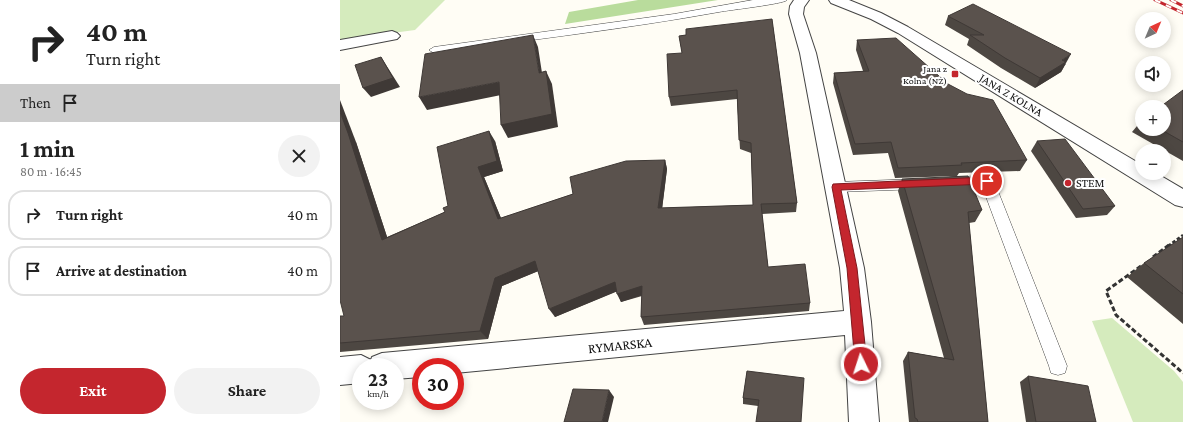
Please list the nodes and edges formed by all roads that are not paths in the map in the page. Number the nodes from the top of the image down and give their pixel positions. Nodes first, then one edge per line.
1 (782, 0) edge
2 (802, 0) edge
3 (836, 0) edge
4 (392, 36) dead end
5 (340, 45) edge
6 (434, 50) dead end
7 (836, 187) junction
8 (1183, 199) edge
9 (858, 322) junction
10 (404, 365) edge
11 (1058, 366) dead end
12 (352, 370) edge
13 (340, 371) edge
14 (864, 422) edge

1 - 6 lane
2 - 7 street
3 - 8 street, JANA Z KOLNA
4 - 5 street
7 - 9 street
7 - 11 lane
9 - 10 street, RYMARSKA
9 - 14 street
12 - 13 street

